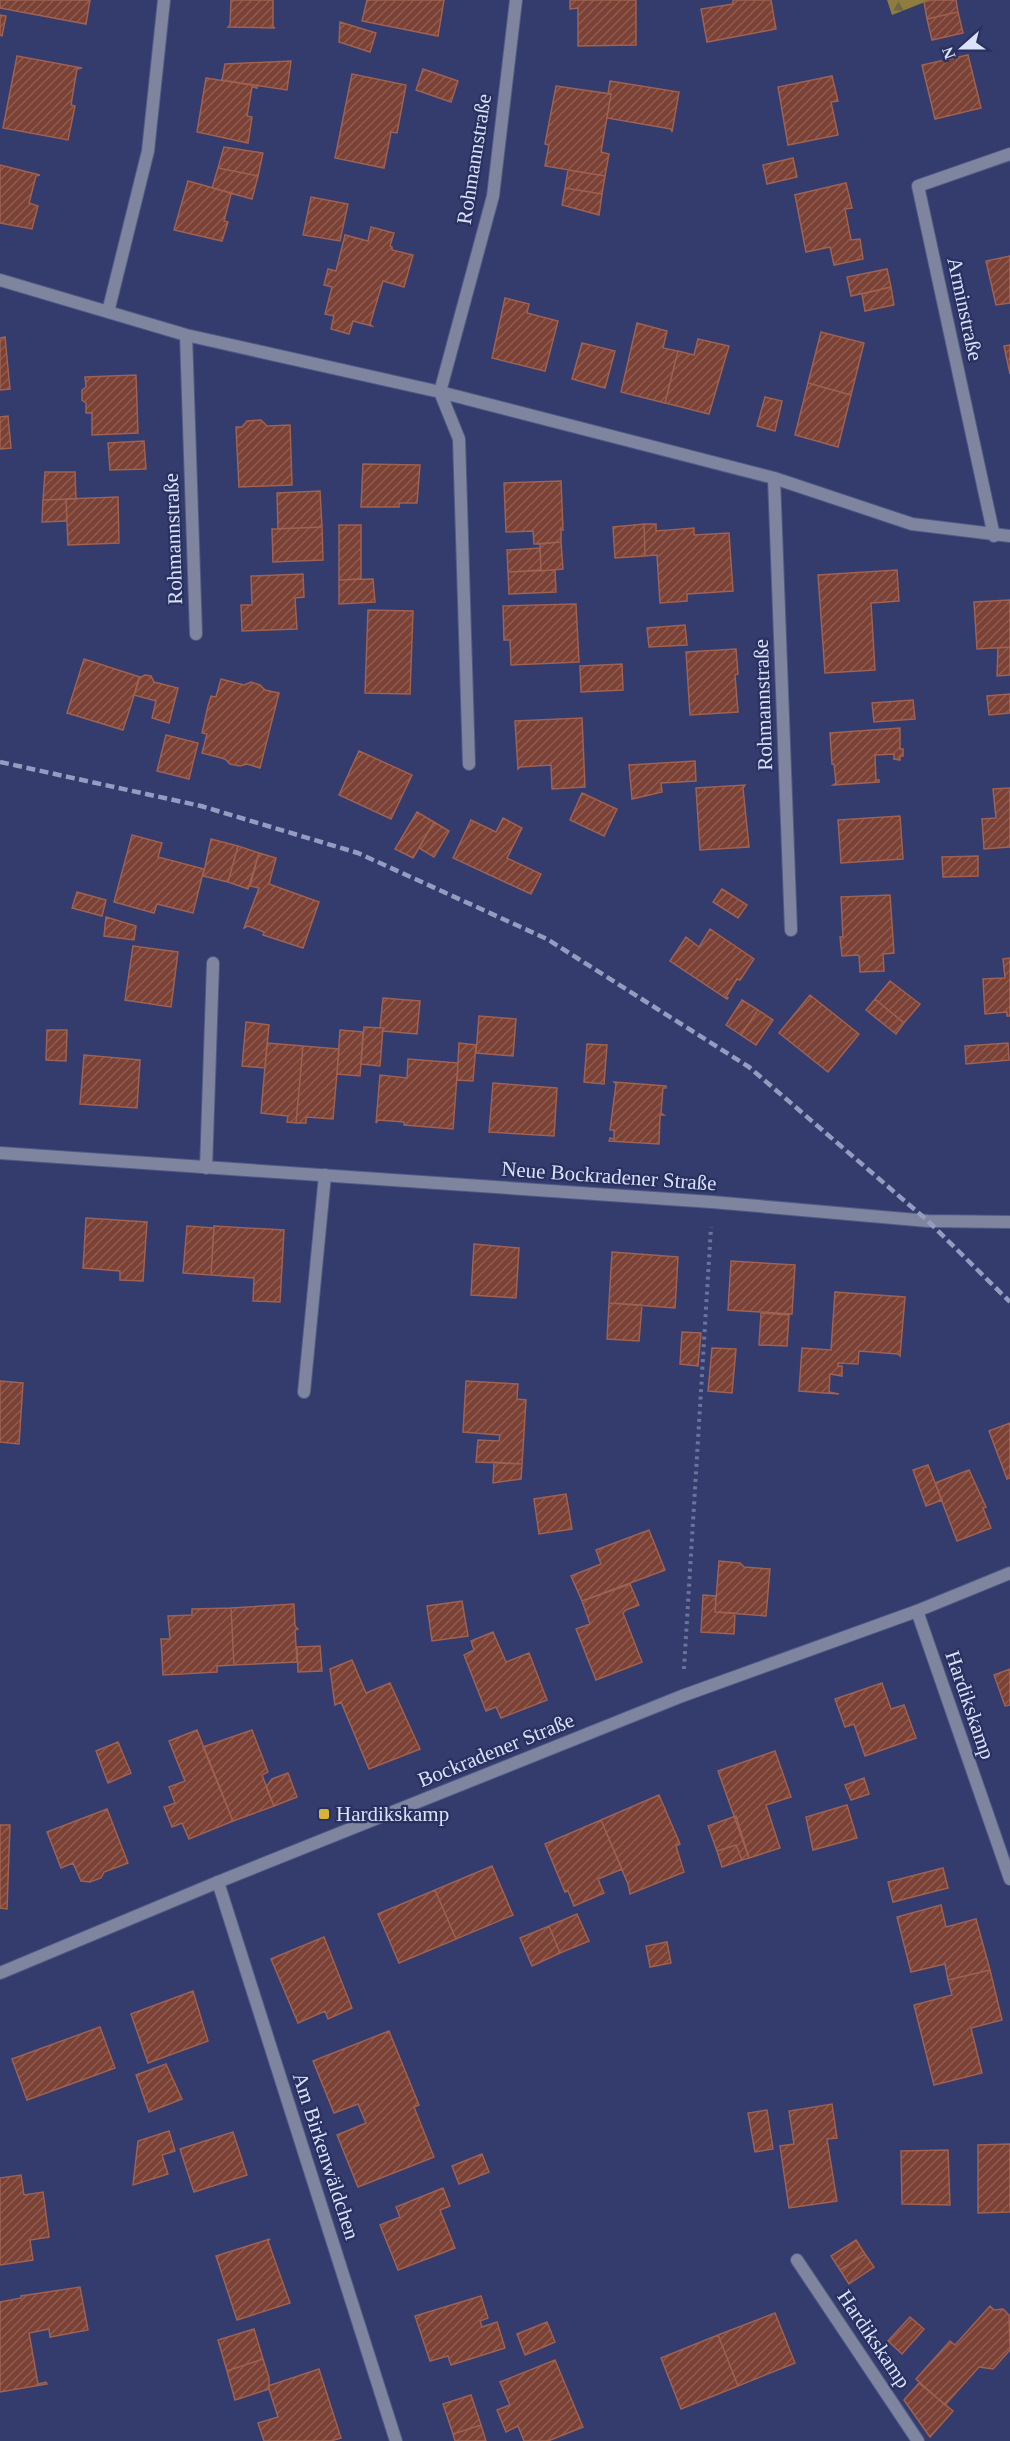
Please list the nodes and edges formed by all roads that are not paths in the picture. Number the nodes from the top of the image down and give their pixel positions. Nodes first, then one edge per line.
1 (164, 0) edge
2 (516, 0) edge
3 (1010, 154) edge
4 (0, 280) edge
5 (108, 312) junction
6 (186, 335) junction
7 (440, 392) junction
8 (774, 478) junction
9 (994, 536) junction
10 (1010, 536) edge
11 (196, 634) dead end
12 (469, 764) dead end
13 (791, 930) dead end
14 (213, 963) dead end
15 (0, 1153) edge
16 (206, 1168) junction
17 (325, 1175) junction
18 (1010, 1222) edge
19 (304, 1392) dead end
20 (1010, 1573) edge
21 (917, 1611) junction
22 (1010, 1879) edge
23 (218, 1882) junction
24 (0, 1973) edge
25 (797, 2260) dead end
26 (396, 2441) edge
27 (918, 2441) edge

1 - 5 street
2 - 7 street, Rohmannstraße
3 - 9 street, Arminstraße
4 - 5 street
5 - 6 street
6 - 7 street
6 - 11 street, Rohmannstraße
7 - 8 street
7 - 12 street
8 - 9 street
8 - 13 street, Rohmannstraße
9 - 10 street
14 - 16 street
15 - 16 street, Neue Bockradener Straße
16 - 17 street, Neue Bockradener Straße
17 - 18 street, Neue Bockradener Straße
17 - 19 street
20 - 21 street, Bockradener Straße
21 - 22 street, Hardikskamp
21 - 23 street, Bockradener Straße
23 - 24 street, Bockradener Straße
23 - 26 street, Am Birkenwäldchen
25 - 27 street, Hardikskamp

